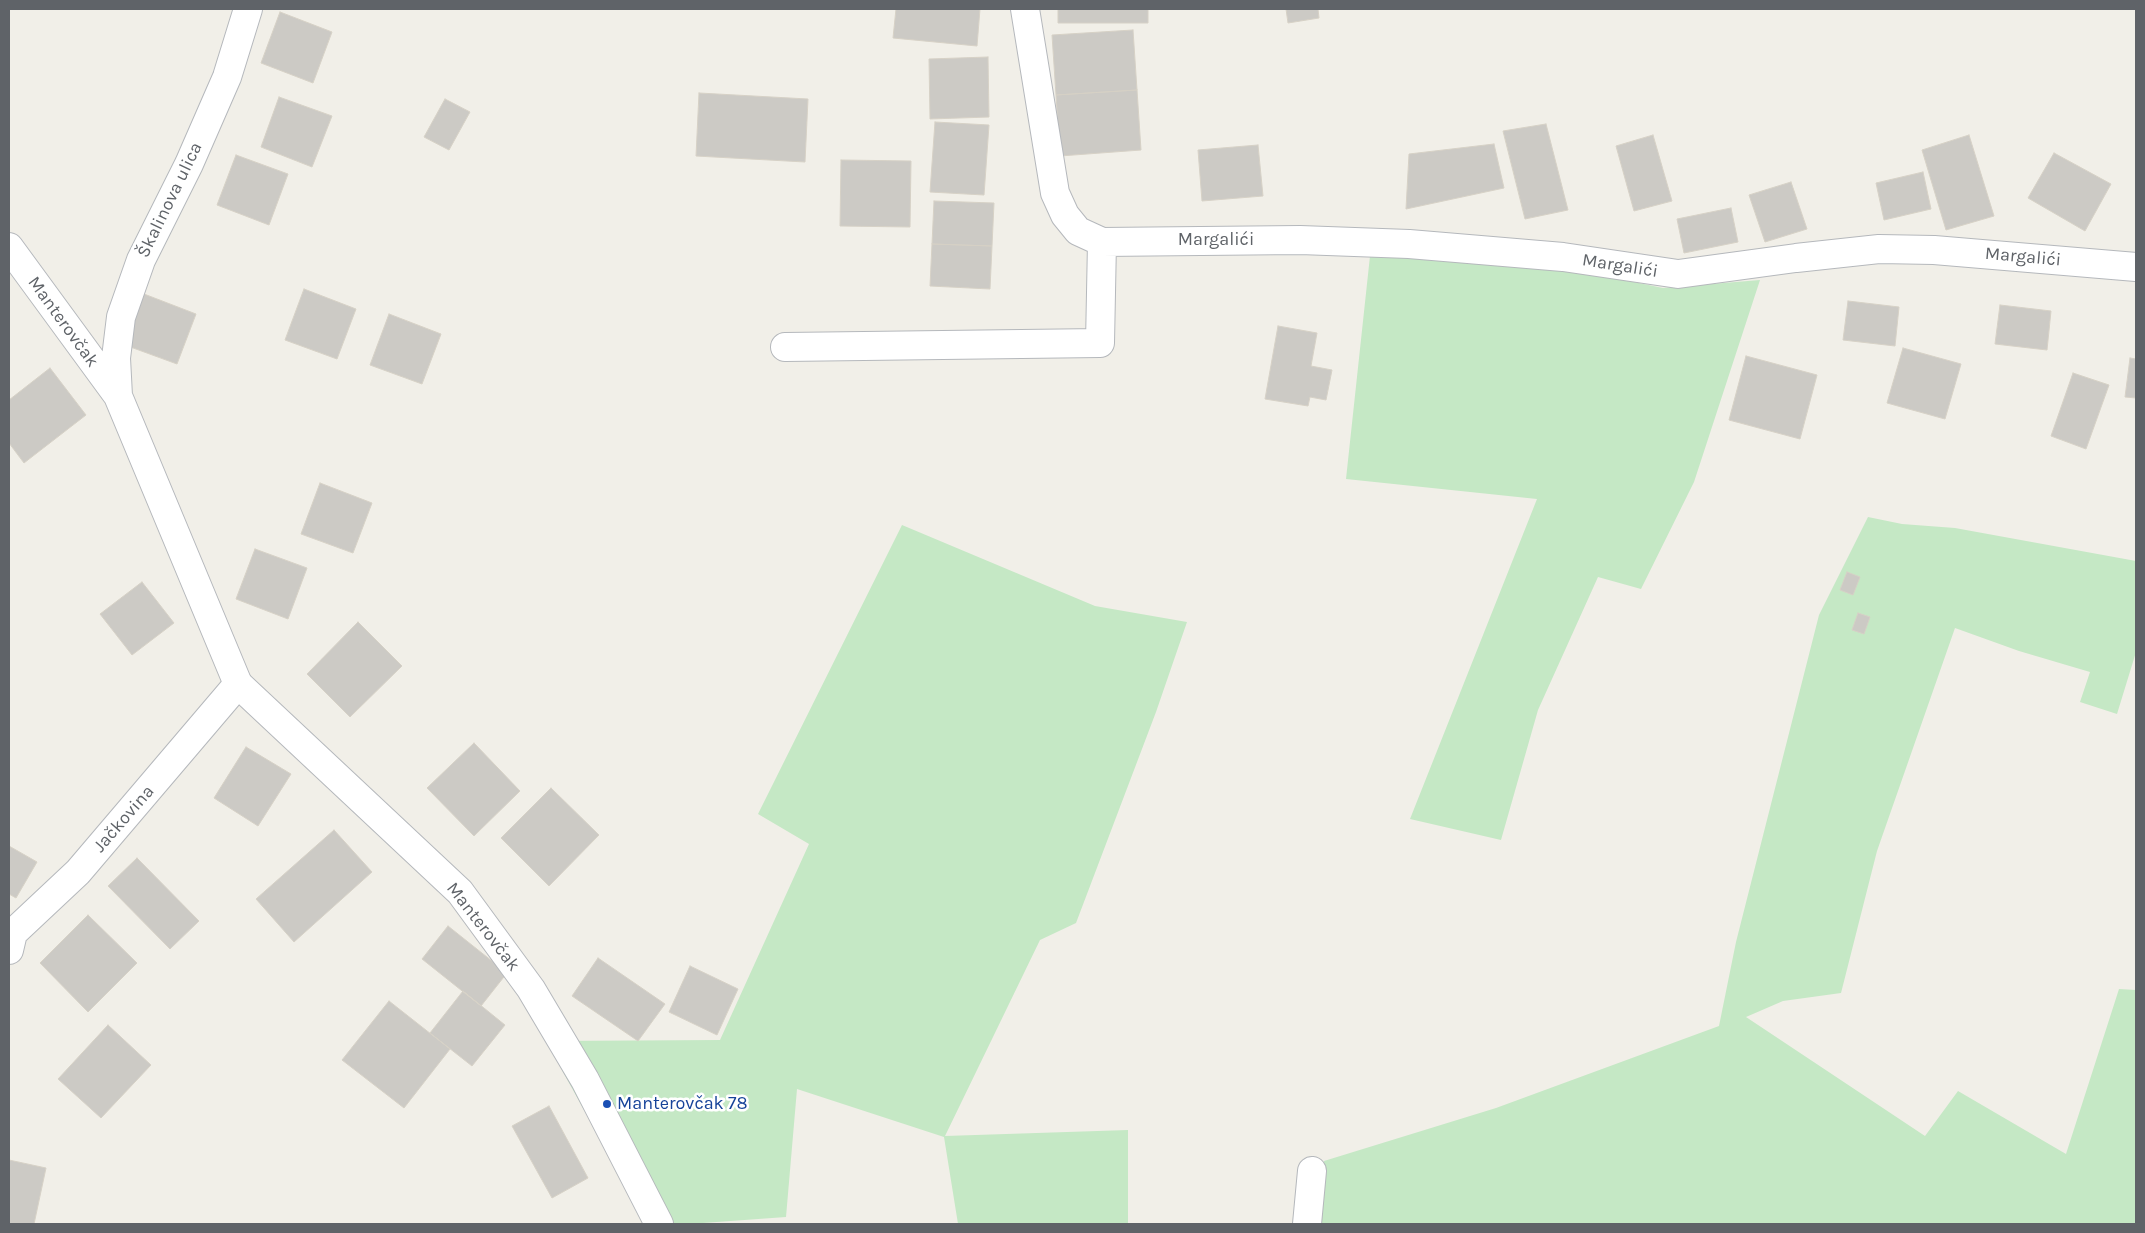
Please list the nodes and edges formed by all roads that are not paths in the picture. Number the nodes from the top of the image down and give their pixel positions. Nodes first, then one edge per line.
1 (248, 9) edge
2 (1025, 9) edge
3 (1102, 242) junction
4 (9, 247) edge
5 (2136, 267) edge
6 (785, 347) dead end
7 (118, 396) junction
8 (238, 684) junction
9 (10, 938) edge
10 (1312, 1171) dead end
11 (659, 1224) edge
12 (1307, 1224) edge

1 - 7 street, Škalinova ulica
2 - 3 street, Margalići
3 - 5 street, Margalići
3 - 6 street
4 - 7 street, Manterovčak
7 - 8 street
8 - 9 street, Jačkovina
8 - 11 street, Manterovčak
10 - 12 street

